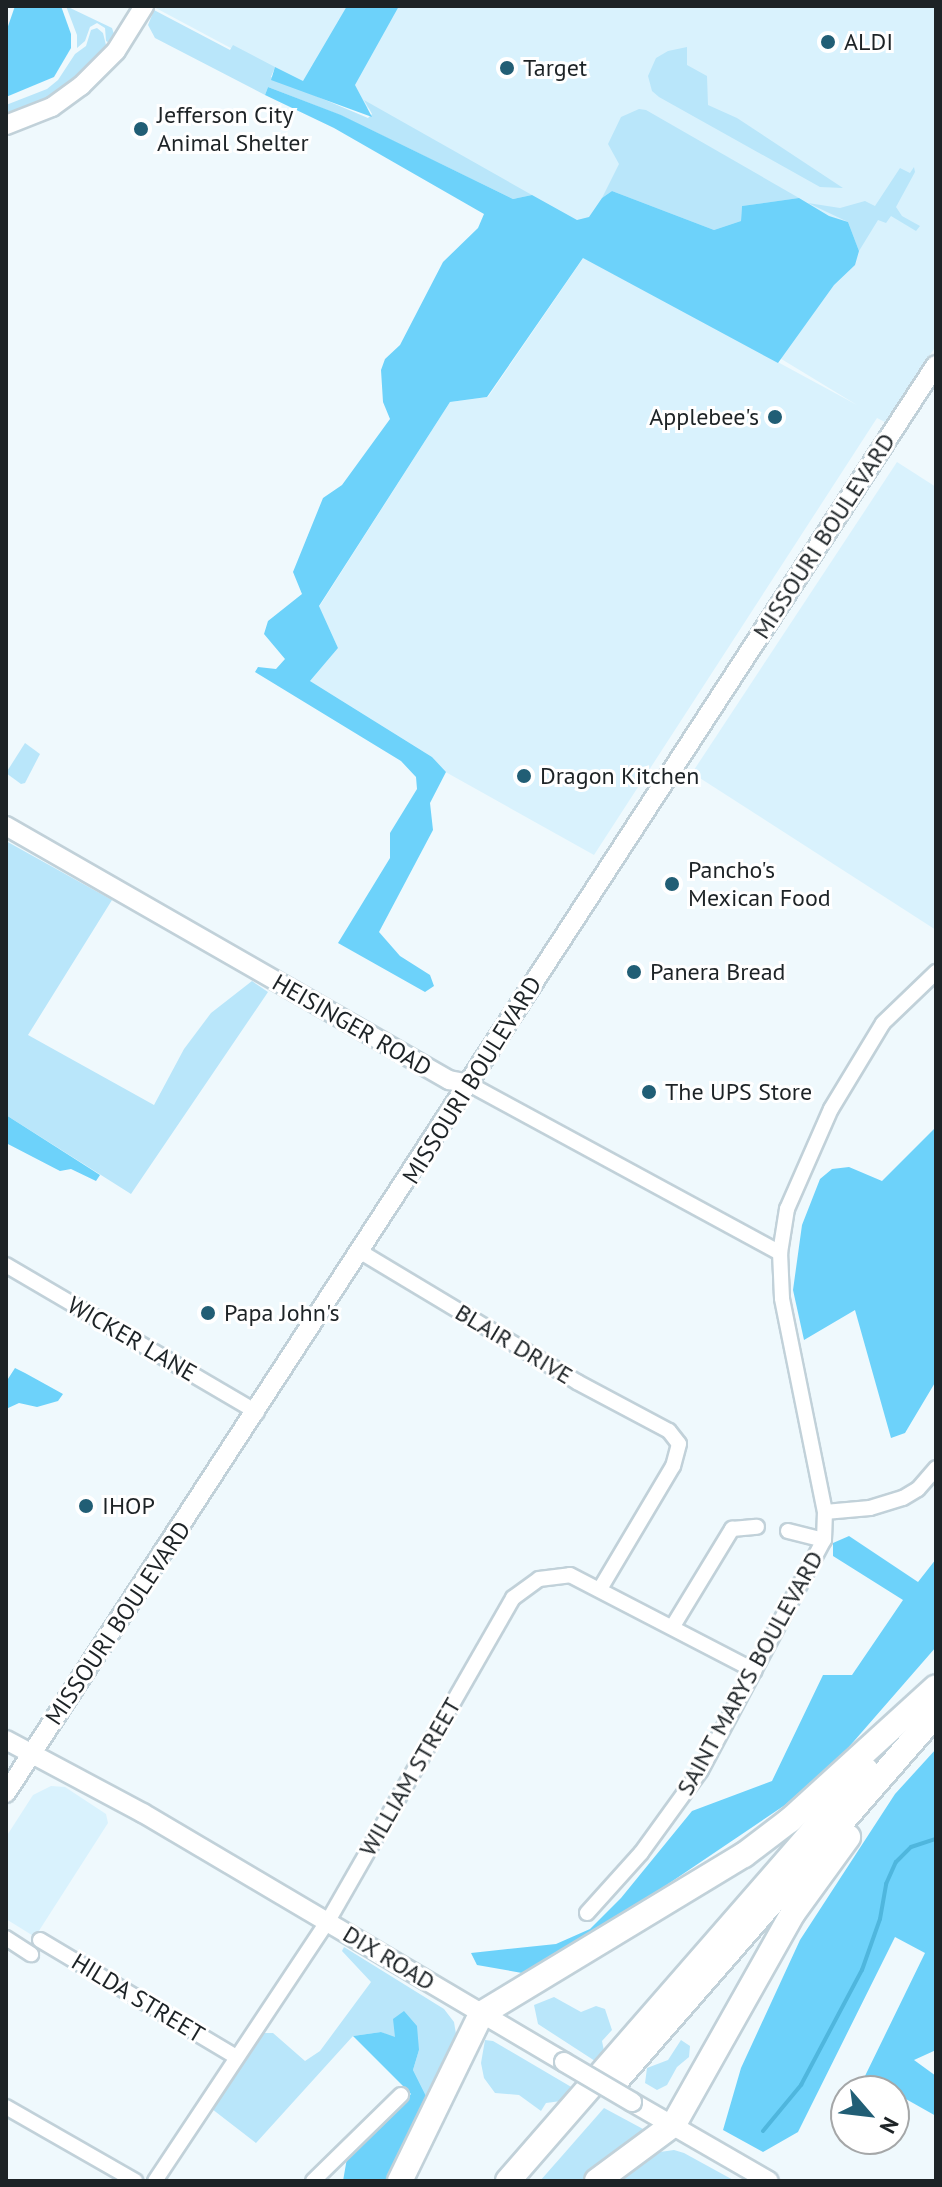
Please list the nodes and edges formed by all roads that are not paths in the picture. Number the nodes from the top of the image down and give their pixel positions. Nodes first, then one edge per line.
1 (144, 6) edge
2 (6, 125) edge
3 (936, 365) edge
4 (10, 828) edge
5 (936, 972) edge
6 (469, 1084) junction
7 (361, 1252) junction
8 (780, 1253) junction
9 (6, 1265) edge
10 (257, 1412) junction
11 (936, 1468) edge
12 (825, 1512) junction
13 (757, 1527) dead end
14 (788, 1531) dead end
15 (824, 1540) junction
16 (600, 1589) junction
17 (673, 1626) junction
18 (755, 1671) junction
19 (936, 1688) edge
20 (936, 1715) edge
21 (6, 1740) edge
22 (33, 1751) junction
23 (6, 1793) edge
24 (587, 1913) dead end
25 (328, 1921) junction
26 (6, 1938) edge
27 (40, 1940) dead end
28 (31, 1954) dead end
29 (481, 2014) junction
30 (236, 2057) junction
31 (401, 2095) dead end
32 (6, 2107) edge
33 (674, 2124) junction
34 (135, 2181) edge
35 (155, 2181) edge
36 (313, 2181) edge
37 (400, 2181) edge
38 (508, 2181) edge
39 (529, 2181) edge
40 (597, 2181) edge
41 (769, 2181) edge

1 - 2 main road
3 - 6 main road, MISSOURI BOULEVARD
4 - 6 main road, HEISINGER ROAD
5 - 8 street, SAINT MARYS BOULEVARD
6 - 7 main road, MISSOURI BOULEVARD
6 - 8 street, HEISINGER ROAD
7 - 10 main road, MISSOURI BOULEVARD
7 - 16 street, BLAIR DRIVE
8 - 12 street, SAINT MARYS BOULEVARD
9 - 10 street, WICKER LANE
10 - 22 main road, MISSOURI BOULEVARD
11 - 12 street
12 - 15 street, SAINT MARYS BOULEVARD
13 - 17 street
14 - 15 street
15 - 18 street, SAINT MARYS BOULEVARD
16 - 17 street, WILLIAM STREET
16 - 25 street, WILLIAM STREET
17 - 18 street, WILLIAM STREET
18 - 24 street, SAINT MARYS BOULEVARD
19 - 29 highway
19 - 38 highway
20 - 33 highway
20 - 39 highway
21 - 22 main road, DIX ROAD
22 - 23 main road, MISSOURI BOULEVARD
22 - 25 main road, DIX ROAD
25 - 29 main road, DIX ROAD
25 - 30 street, WILLIAM STREET
26 - 28 street
27 - 30 street, HILDA STREET
29 - 33 main road, DIX ROAD, bridge
29 - 37 highway
30 - 35 street, WILLIAM STREET
31 - 36 street
32 - 34 street
33 - 40 highway
33 - 41 main road, DIX ROAD

